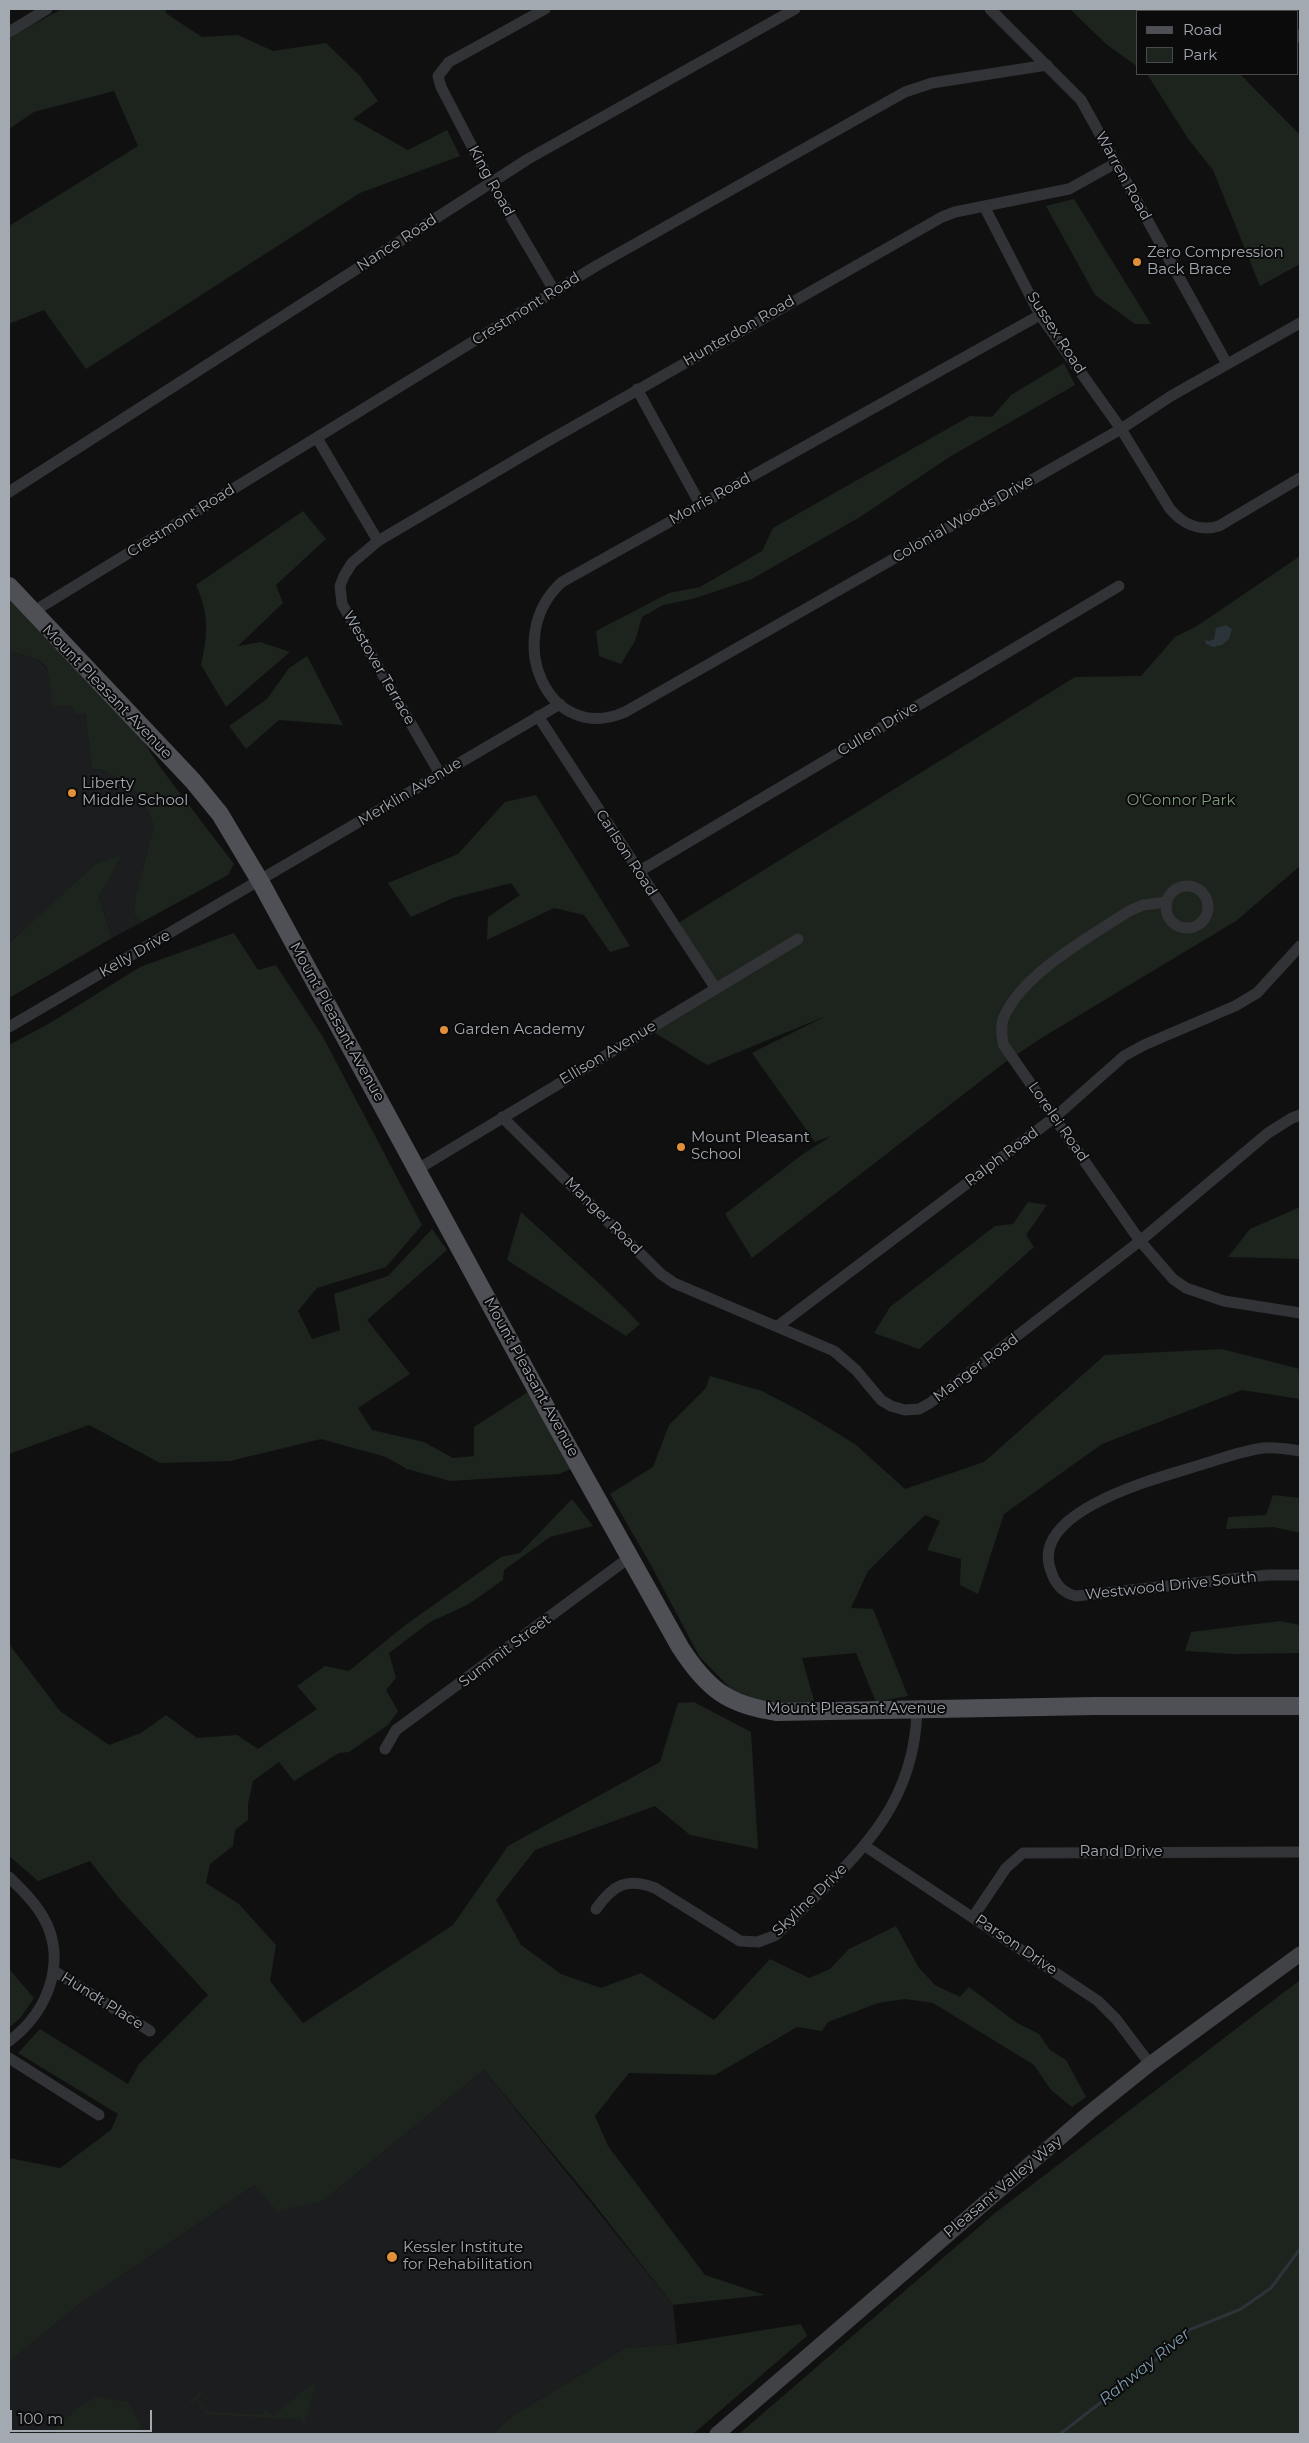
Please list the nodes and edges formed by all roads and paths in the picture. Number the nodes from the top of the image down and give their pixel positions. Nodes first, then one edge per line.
1 (47, 9) edge
2 (545, 9) edge
3 (795, 9) edge
4 (990, 9) edge
5 (9, 32) edge
6 (1047, 65) junction
7 (1116, 163) junction
8 (490, 182) junction
9 (984, 206) junction
10 (555, 292) junction
11 (1040, 315) junction
12 (1300, 323) edge
13 (1227, 364) junction
14 (637, 389) junction
15 (1122, 429) junction
16 (317, 438) junction
17 (1300, 478) edge
18 (9, 492) edge
19 (700, 504) junction
20 (378, 541) junction
21 (9, 586) edge
22 (1119, 586) dead end
23 (31, 612) junction
24 (560, 704) junction
25 (625, 712) joint
26 (538, 716) junction
27 (440, 774) junction
28 (638, 872) junction
29 (260, 881) junction
30 (1167, 902) dead end
31 (798, 939) dead end
32 (1300, 946) edge
33 (716, 989) junction
34 (9, 1027) edge
35 (1300, 1115) edge
36 (502, 1117) junction
37 (1055, 1117) junction
38 (418, 1169) junction
39 (1140, 1241) junction
40 (1300, 1313) edge
41 (778, 1326) junction
42 (1300, 1451) edge
43 (630, 1557) junction
44 (1300, 1575) edge
45 (1300, 1706) edge
46 (917, 1709) junction
47 (385, 1749) dead end
48 (865, 1846) junction
49 (1300, 1852) edge
50 (9, 1877) edge
51 (596, 1909) dead end
52 (973, 1917) junction
53 (1300, 1954) edge
54 (54, 1972) junction
55 (150, 2031) dead end
56 (9, 2041) edge
57 (9, 2058) edge
58 (1150, 2064) junction
59 (99, 2115) dead end
60 (717, 2434) edge

1 - 5 street
2 - 8 street, King Road
3 - 8 street, Nance Road
4 - 6 street, Warren Road
6 - 7 street, Warren Road
6 - 10 street, Crestmont Road
7 - 9 street, Hunterdon Road
7 - 13 street, Warren Road
8 - 10 street, King Road
8 - 18 street, Nance Road
9 - 11 street, Sussex Road
9 - 14 street, Hunterdon Road
10 - 16 street, Crestmont Road
11 - 15 street, Sussex Road
11 - 19 street, Morris Road
12 - 13 street, Colonial Woods Drive
13 - 15 street, Colonial Woods Drive
14 - 19 street
14 - 20 street, Hunterdon Road
15 - 17 street, Sussex Road
15 - 25 street, Colonial Woods Drive
16 - 20 street
16 - 23 street, Crestmont Road
19 - 24 street, Morris Road
20 - 27 street, Westover Terrace
21 - 23 main road, Mount Pleasant Avenue
22 - 28 street, Cullen Drive
23 - 29 main road, Mount Pleasant Avenue
24 - 25 street, Morris Road
24 - 26 street, Merklin Avenue
26 - 27 street, Merklin Avenue
26 - 28 street, Carlson Road
27 - 29 street, Merklin Avenue
28 - 33 street, Carlson Road
29 - 34 street, Kelly Drive
29 - 38 main road, Mount Pleasant Avenue
30 - 37 street, Lorelei Road
31 - 33 street, Ellison Avenue
32 - 37 street, Ralph Road
33 - 36 street, Ellison Avenue
35 - 39 street, Manger Road
36 - 38 street, Ellison Avenue
36 - 41 street, Manger Road
37 - 39 street, Lorelei Road
37 - 41 street, Ralph Road
38 - 43 main road, Mount Pleasant Avenue
39 - 40 street, Lorelei Road
39 - 41 street, Manger Road
42 - 44 street, Westwood Drive South
43 - 46 main road, Mount Pleasant Avenue
43 - 47 street, Summit Street
45 - 46 main road, Mount Pleasant Avenue
46 - 48 street, Skyline Drive
48 - 51 street, Skyline Drive
48 - 52 street, Parson Drive
49 - 52 street, Rand Drive
50 - 54 street
52 - 58 street, Parson Drive
53 - 58 main road, Pleasant Valley Way
54 - 55 street, Hundt Place
54 - 56 street
57 - 59 street
58 - 60 main road, Pleasant Valley Way

